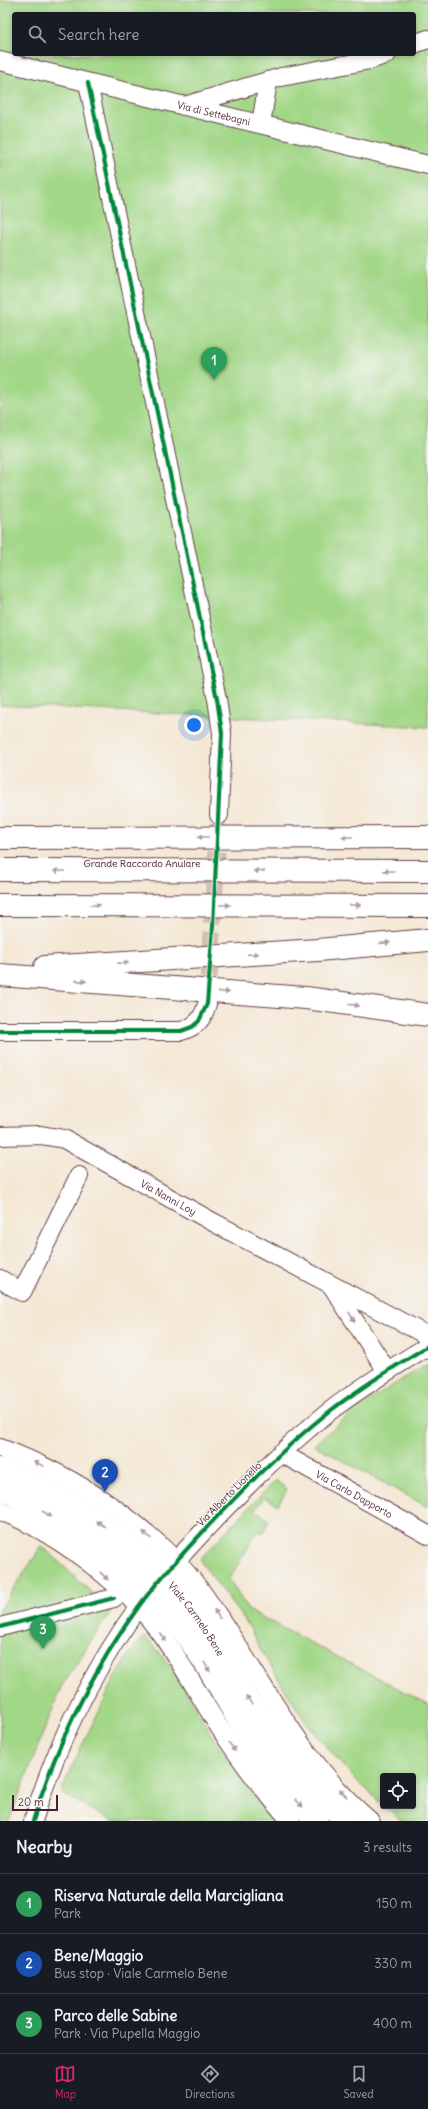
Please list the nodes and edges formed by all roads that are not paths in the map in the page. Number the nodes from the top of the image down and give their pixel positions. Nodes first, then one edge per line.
1 (428, 39) edge
2 (416, 43) edge
3 (381, 56) edge
4 (0, 61) edge
5 (268, 81) junction
6 (88, 83) junction
7 (184, 106) junction
8 (261, 124) junction
9 (428, 165) edge
10 (219, 815) tunnel mouth
11 (428, 837) edge
12 (0, 838) edge
13 (0, 870) edge
14 (428, 871) edge
15 (0, 905) edge
16 (428, 906) edge
17 (428, 940) edge
18 (0, 968) edge
19 (0, 975) edge
20 (207, 1004) tunnel mouth
21 (428, 1016) edge
22 (0, 1031) edge
23 (0, 1136) edge
24 (79, 1176) dead end
25 (0, 1279) edge
26 (331, 1284) junction
27 (428, 1336) edge
28 (428, 1346) edge
29 (387, 1371) junction
30 (0, 1448) edge
31 (281, 1453) junction
32 (0, 1469) edge
33 (0, 1489) edge
34 (0, 1511) edge
35 (428, 1535) edge
36 (169, 1568) junction
37 (114, 1598) dead end
38 (144, 1599) junction
39 (0, 1627) edge
40 (299, 1741) junction
41 (296, 1767) junction
42 (250, 1772) junction
43 (282, 1783) junction
44 (35, 1820) edge
45 (291, 1821) edge
46 (317, 1821) edge
47 (346, 1821) edge
48 (370, 1821) edge

1 - 2 street
3 - 5 street
4 - 6 street, Via di Settebagni
5 - 7 street
5 - 8 street
6 - 7 street, Via di Settebagni
6 - 10 street
7 - 8 street, Via di Settebagni
8 - 9 street, Via di Settebagni
11 -> 12 main road
14 -> 13 main road, Grande Raccordo Anulare
15 -> 16 main road
18 -> 17 main road
19 -> 21 main road
20 - 22 street
23 - 26 street, Via Nanni Loy
24 - 25 street
26 - 27 street, Via Nanni Loy
26 -> 29 street, Via Nanni Loy
28 - 29 street, Via Alberto Lionello
29 - 31 street, Via Alberto Lionello
36 -> 30 street, Viale Carmelo Bene
31 - 35 street, Via Carlo Dapporto
31 - 36 street, Via Alberto Lionello
36 -> 32 main road, Viale Carmelo Bene
33 -> 38 main road, Viale Carmelo Bene
34 -> 38 street, Viale Carmelo Bene
36 - 38 street, Via Alberto Lionello
40 -> 36 street, Viale Carmelo Bene
41 -> 36 main road, Viale Carmelo Bene
37 - 39 street
38 -> 42 street, Viale Carmelo Bene
38 -> 43 main road, Viale Carmelo Bene
38 - 44 street, Via Alberto Lionello
40 - 41 street
48 -> 40 street, Viale Carmelo Bene
41 - 47 main road, Viale Carmelo Bene
42 - 43 street, Viale Carmelo Bene
42 - 45 street, Viale Carmelo Bene
43 -> 46 main road, Viale Carmelo Bene

